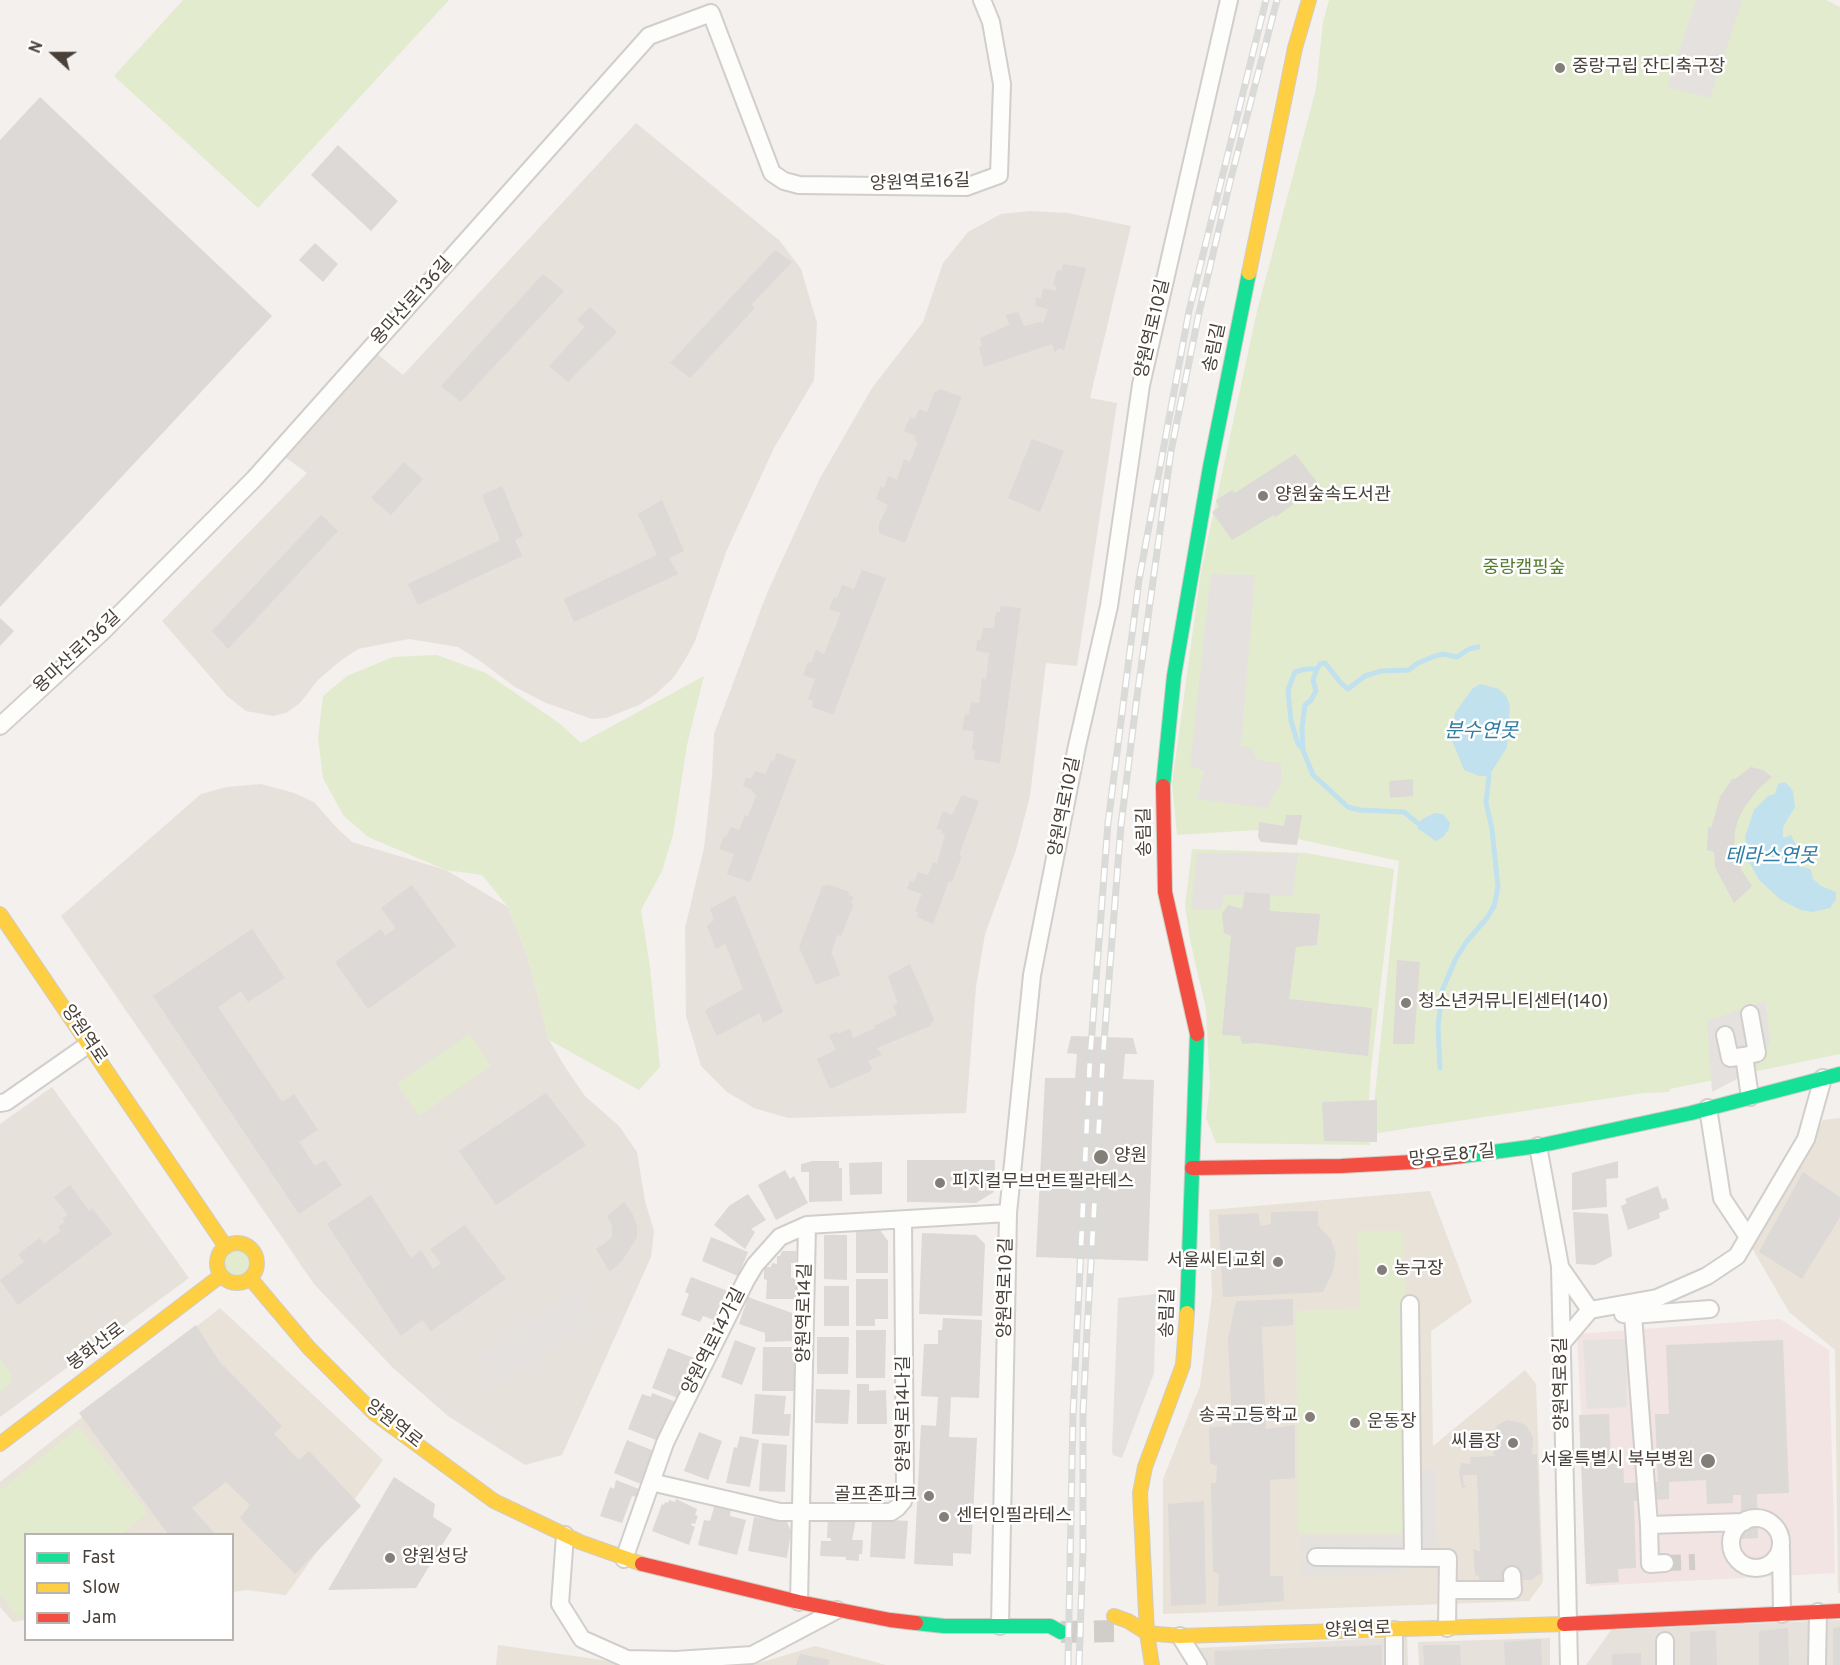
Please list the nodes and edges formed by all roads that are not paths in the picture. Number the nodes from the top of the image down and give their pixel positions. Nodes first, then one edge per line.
1 (981, 0) edge
2 (1229, 0) edge
3 (1309, 0) edge
4 (708, 7) edge
5 (772, 172) joint
6 (0, 726) edge
7 (0, 914) edge
8 (1750, 1014) dead end
9 (1725, 1035) dead end
10 (89, 1044) junction
11 (1744, 1056) junction
12 (1840, 1074) edge
13 (1823, 1078) junction
14 (1750, 1097) junction
15 (0, 1103) edge
16 (1708, 1108) junction
17 (1538, 1146) junction
18 (1192, 1168) junction
19 (1008, 1213) junction
20 (903, 1220) junction
21 (807, 1225) junction
22 (1748, 1237) junction
23 (226, 1246) junction
24 (1560, 1266) junction
25 (218, 1277) junction
26 (250, 1278) junction
27 (1410, 1304) dead end
28 (1710, 1309) dead end
29 (1590, 1310) junction
30 (1634, 1315) junction
31 (1562, 1343) junction
32 (0, 1443) edge
33 (651, 1482) junction
34 (801, 1511) junction
35 (1744, 1522) junction
36 (1649, 1525) junction
37 (565, 1535) junction
38 (1781, 1542) junction
39 (1316, 1557) dead end
40 (1413, 1558) junction
41 (624, 1559) junction
42 (1665, 1563) tunnel mouth
43 (1512, 1575) dead end
44 (1448, 1590) junction
45 (800, 1602) junction
46 (837, 1610) junction
47 (1840, 1611) edge
48 (1818, 1612) junction
49 (1782, 1614) junction
50 (1114, 1616) tunnel mouth
51 (1569, 1624) junction
52 (1057, 1625) tunnel mouth
53 (1000, 1626) junction
54 (1134, 1626) junction
55 (1447, 1628) junction
56 (1394, 1630) junction
57 (1114, 1631) tunnel mouth
58 (1147, 1634) junction
59 (1180, 1636) junction
60 (1665, 1641) dead end
61 (1152, 1665) edge
62 (1198, 1665) edge
63 (1394, 1665) edge
64 (1569, 1665) edge
65 (1665, 1665) edge
66 (1817, 1665) edge

1 - 5 street, 양원역로16길
2 - 19 street, 양원역로10길
3 - 18 street, 송림길
4 - 5 street, 용마산로136길
4 - 6 street, 용마산로136길
7 - 10 street, 양원역로
8 - 11 street
9 - 11 street
10 - 15 street
10 - 23 street, 양원역로
11 - 14 street
12 - 13 street, 망우로87길
13 - 14 street, 망우로87길
13 - 22 street
14 - 16 street, 망우로87길
16 - 17 street, 망우로87길
16 - 22 street
17 - 18 street, 망우로87길
17 - 24 street, 양원역로8길
18 - 58 street, 송림길
19 - 20 street
19 - 53 street, 양원역로10길
20 - 21 street
20 - 34 street, 양원역로14나길
21 - 33 street, 양원역로14가길
21 - 34 street, 양원역로14길
22 - 29 street
23 - 25 street
23 - 26 street
24 - 29 street
24 - 31 street, 양원역로8길
25 - 26 street
25 - 32 street, 봉화산로
26 - 37 street, 양원역로
27 - 40 street
28 - 30 street
29 - 30 street
29 - 31 street
30 - 36 street
31 - 51 street, 양원역로8길
33 - 34 street
33 - 41 street, 양원역로14가길
34 - 45 street, 양원역로14길
35 - 36 street
35 - 38 street
35 - 38 street
36 - 42 street
37 - 41 street, 양원역로
37 - 46 street
38 - 49 street
39 - 40 street
40 - 44 street
41 - 45 street, 양원역로
43 - 44 street
44 - 55 street
45 - 46 street, 양원역로
46 - 53 street, 양원역로
47 - 48 street, 양원역로
48 - 49 street, 양원역로
48 - 66 street
49 - 51 street, 양원역로
50 - 54 street
51 - 55 street, 양원역로
51 - 64 street
52 - 53 street, 양원역로
54 - 57 street
54 - 58 street
55 - 56 street, 양원역로
56 - 59 street, 양원역로
56 - 63 street
58 - 59 street, 양원역로
58 - 61 street, 송림길
59 - 62 street
60 - 65 street

